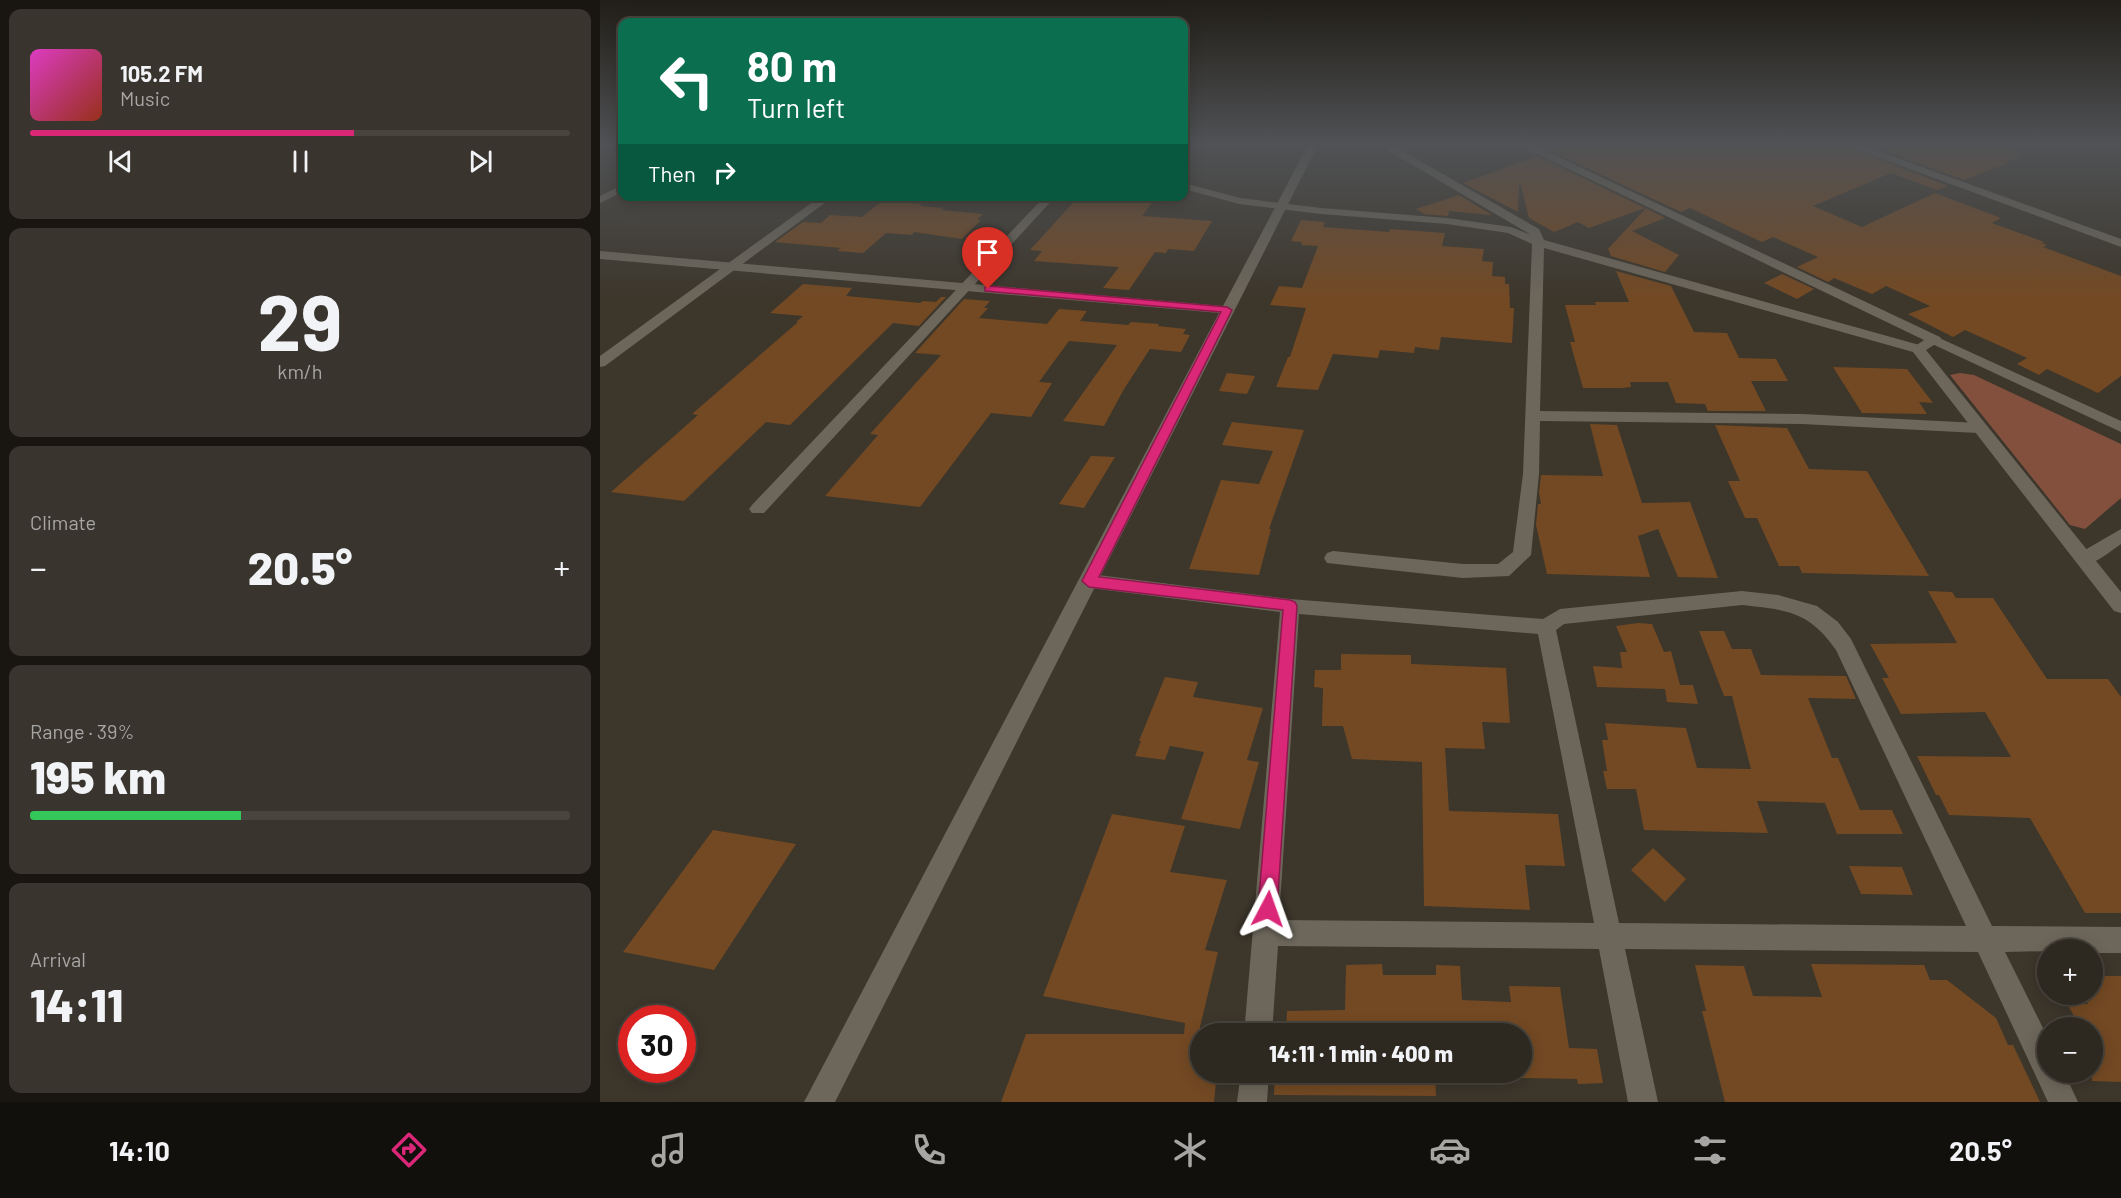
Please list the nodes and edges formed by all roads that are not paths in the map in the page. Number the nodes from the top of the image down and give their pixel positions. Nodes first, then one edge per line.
1 (1222, 196) edge
2 (1287, 196) edge
3 (1475, 196) edge
4 (1631, 196) edge
5 (1991, 196) edge
6 (822, 201) edge
7 (1046, 201) edge
8 (1281, 207) junction
9 (1537, 242) junction
10 (2121, 243) edge
11 (600, 255) edge
12 (733, 266) junction
13 (964, 287) junction
14 (1227, 310) junction
15 (1935, 340) junction
16 (1918, 349) junction
17 (600, 363) edge
18 (1532, 416) junction
19 (2121, 427) edge
20 (1978, 428) junction
21 (758, 509) dead end
22 (2121, 535) edge
23 (1333, 558) dead end
24 (2084, 559) junction
25 (1089, 581) junction
26 (1290, 606) junction
27 (2121, 606) edge
28 (1546, 627) junction
29 (1266, 933) junction
30 (1609, 935) junction
31 (1983, 938) junction
32 (2121, 940) edge
33 (1259, 1023) edge
34 (2037, 1048) edge
35 (1254, 1083) edge
36 (2054, 1083) edge
37 (819, 1102) edge
38 (1252, 1102) edge
39 (1643, 1102) edge
40 (2063, 1102) edge

1 - 8 street
2 - 8 street
3 - 9 street
4 - 15 street
5 - 10 street
6 - 12 street
7 - 13 street
8 - 9 street
8 - 14 street
9 - 16 street
9 - 18 street
11 - 12 street
12 - 13 street
12 - 17 street
13 - 14 street
13 - 21 street
14 - 25 street
15 - 16 street
15 - 19 street
16 - 20 street
18 - 20 street
18 - 23 street
20 - 24 street
22 - 24 street
24 - 27 street
25 - 26 street
25 - 37 street
26 - 28 street
26 - 29 street
28 - 30 street
28 - 31 street
29 - 30 street
29 - 33 street
30 - 31 street
30 - 39 street
31 - 32 street
31 - 34 street
35 - 38 street
36 - 40 street

